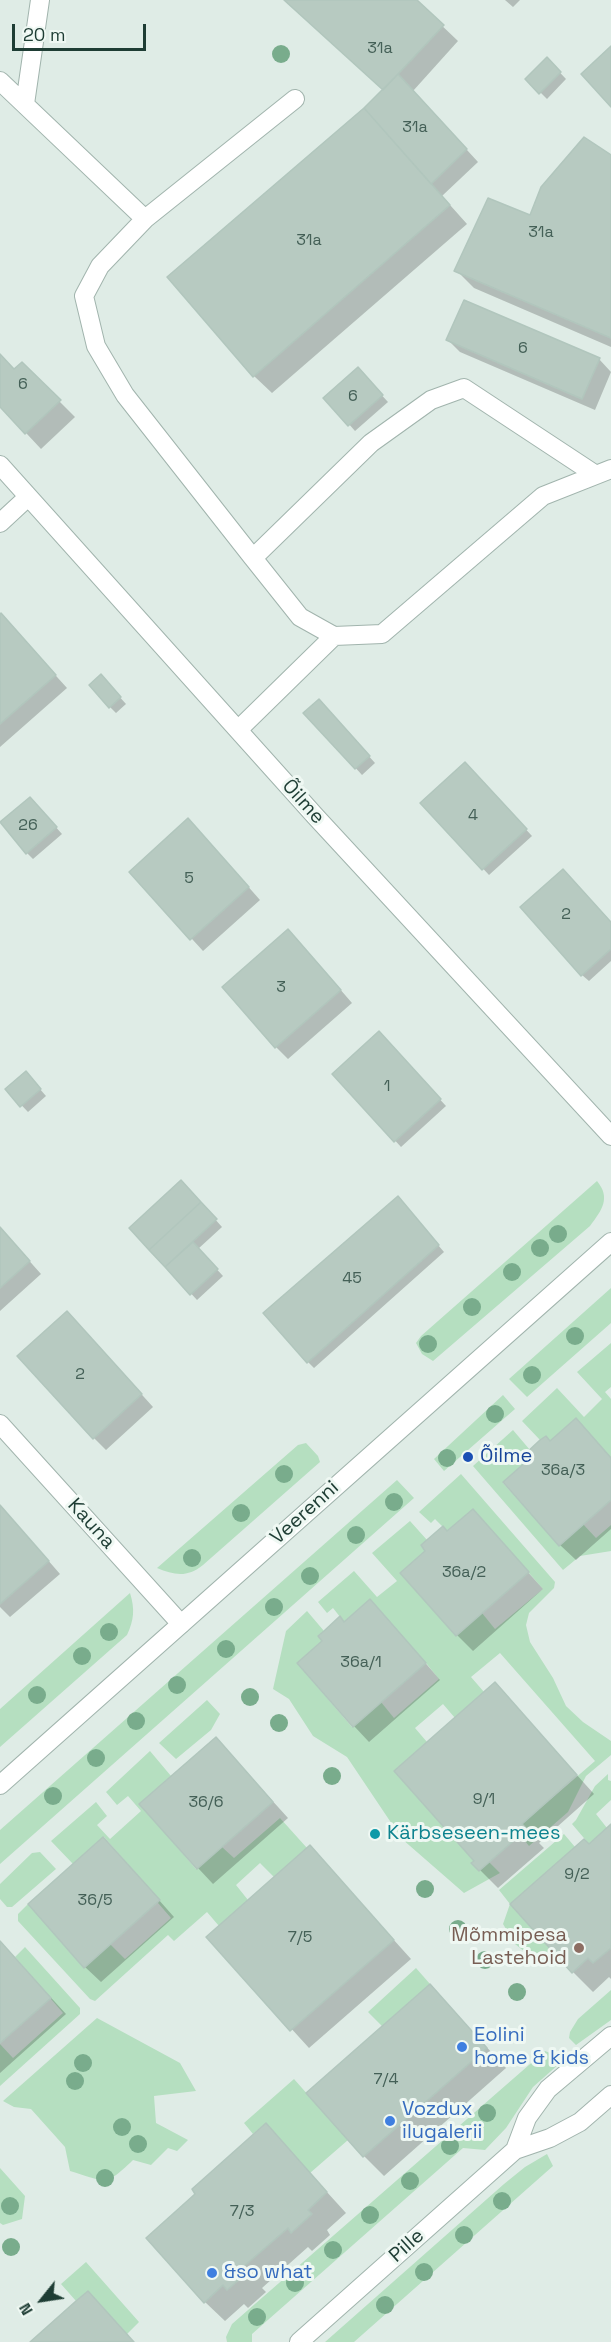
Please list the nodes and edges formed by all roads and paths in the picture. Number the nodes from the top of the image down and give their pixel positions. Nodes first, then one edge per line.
1 (40, 0) edge
2 (0, 81) edge
3 (295, 99) dead end
4 (25, 104) junction
5 (145, 219) junction
6 (0, 465) edge
7 (604, 472) edge
8 (28, 497) junction
9 (0, 523) edge
10 (253, 558) junction
11 (334, 636) junction
12 (238, 729) junction
13 (611, 1136) edge
14 (611, 1242) edge
15 (0, 1424) edge
16 (181, 1624) junction
17 (0, 1785) edge
18 (611, 2036) edge
19 (611, 2096) edge
20 (515, 2150) junction
21 (299, 2342) edge

1 - 4 street
2 - 4 street
3 - 5 street
4 - 5 street
5 - 10 street
6 - 8 street, Õilme
7 - 10 street
7 - 11 street
8 - 9 street
8 - 12 street, Õilme
10 - 11 street
11 - 12 street
12 - 13 street, Õilme
14 - 16 street, Veerenni
15 - 16 street, Kauna
16 - 17 street, Veerenni
18 - 20 street, Pille
19 - 20 street, Pille
20 - 21 street, Pille

